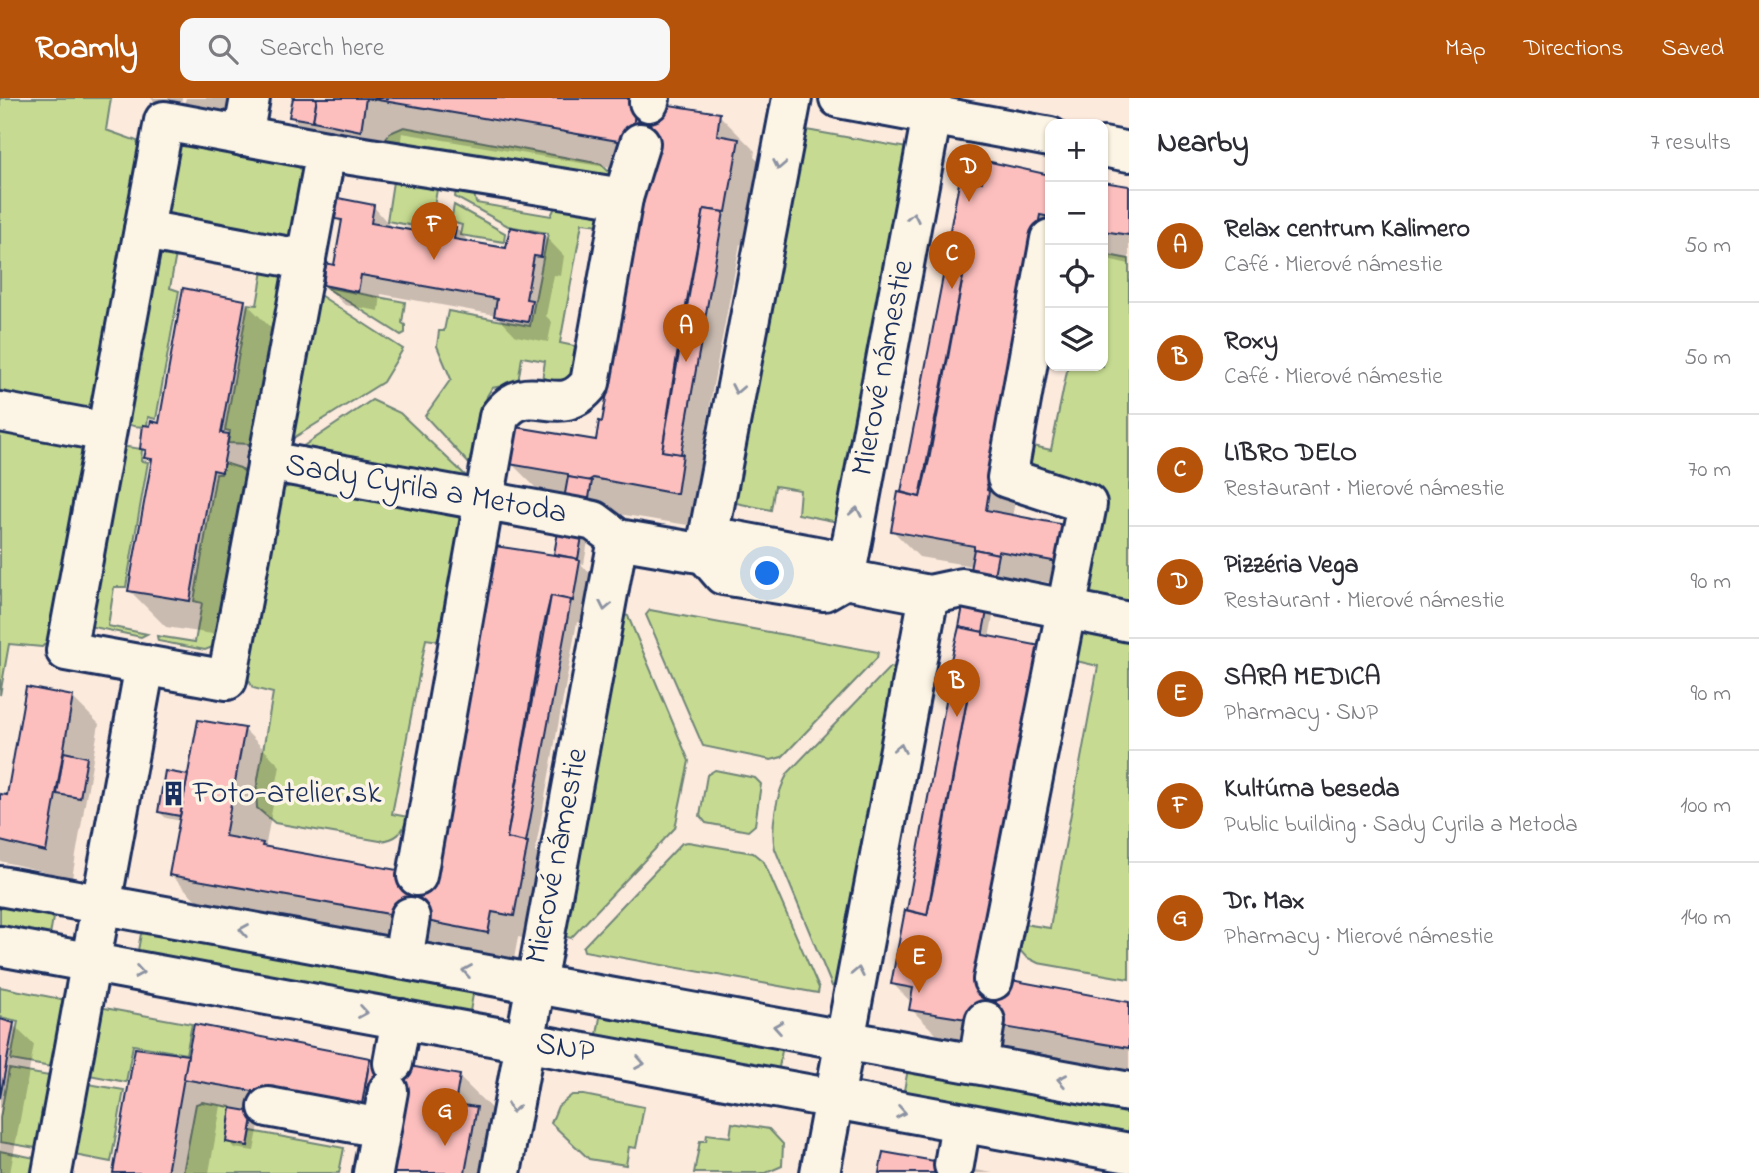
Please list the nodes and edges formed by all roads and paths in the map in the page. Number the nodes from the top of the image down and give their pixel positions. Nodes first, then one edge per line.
1 (250, 98) edge
2 (792, 98) edge
3 (854, 99) edge
4 (932, 115) junction
5 (243, 136) junction
6 (1045, 136) edge
7 (640, 143) dead end
8 (1108, 148) edge
9 (326, 151) junction
10 (1129, 152) edge
11 (623, 198) junction
12 (144, 229) junction
13 (1049, 245) edge
14 (306, 260) junction
15 (0, 412) edge
16 (106, 432) junction
17 (267, 461) junction
18 (482, 500) junction
19 (618, 539) junction
20 (705, 554) junction
21 (845, 579) junction
22 (929, 595) junction
23 (1068, 609) junction
24 (1129, 622) edge
25 (145, 665) junction
26 (417, 876) dead end
27 (0, 886) edge
28 (103, 904) junction
29 (410, 917) dead end
30 (0, 946) edge
31 (403, 959) junction
32 (92, 963) junction
33 (993, 980) dead end
34 (535, 983) junction
35 (401, 1019) junction
36 (985, 1021) dead end
37 (845, 1039) junction
38 (524, 1042) junction
39 (978, 1064) junction
40 (1129, 1092) edge
41 (834, 1098) junction
42 (268, 1107) dead end
43 (961, 1122) junction
44 (381, 1128) junction
45 (1129, 1153) edge
46 (954, 1164) dead end
47 (52, 1173) edge
48 (373, 1173) edge
49 (501, 1173) edge
50 (820, 1173) edge

1 - 5 street
2 -> 20 street
3 - 4 street
4 - 6 street
21 -> 4 street, Mierové námestie
5 - 9 street, Sady Cyrila a Metoda
5 - 12 street, Sady Cyrila a Metoda
7 - 11 street
8 - 10 street
9 - 11 street
9 - 14 street, Sady Cyrila a Metoda
11 - 18 street
12 - 14 street
12 - 16 street, Sady Cyrila a Metoda
13 - 23 street
14 - 17 street, Sady Cyrila a Metoda
15 - 16 street
16 - 25 street, Sady Cyrila a Metoda
17 - 18 street, Sady Cyrila a Metoda
17 - 25 street, Sady Cyrila a Metoda
18 - 19 street, Sady Cyrila a Metoda
18 - 26 street
19 - 20 street
19 -> 34 street, Mierové námestie
20 - 21 street
21 - 22 street
22 - 23 street
37 -> 22 street
23 - 24 street
23 - 33 street
25 - 28 street
27 - 28 street, SNP
31 -> 28 street, SNP
28 - 32 street
29 - 31 street
30 - 32 street, SNP
34 -> 31 street, SNP
32 -> 35 street, SNP
32 - 47 street
37 -> 34 street, SNP
34 - 38 street, Mierové námestie
35 - 38 street, SNP
35 - 44 street
36 - 39 street
37 - 39 street, SNP
37 - 41 street
38 -> 41 street, SNP
38 -> 49 street, Mierové námestie
40 -> 39 street, SNP
41 -> 43 street, SNP
41 - 50 street
42 - 44 street
43 - 45 street, SNP
43 - 46 street
44 - 48 street

